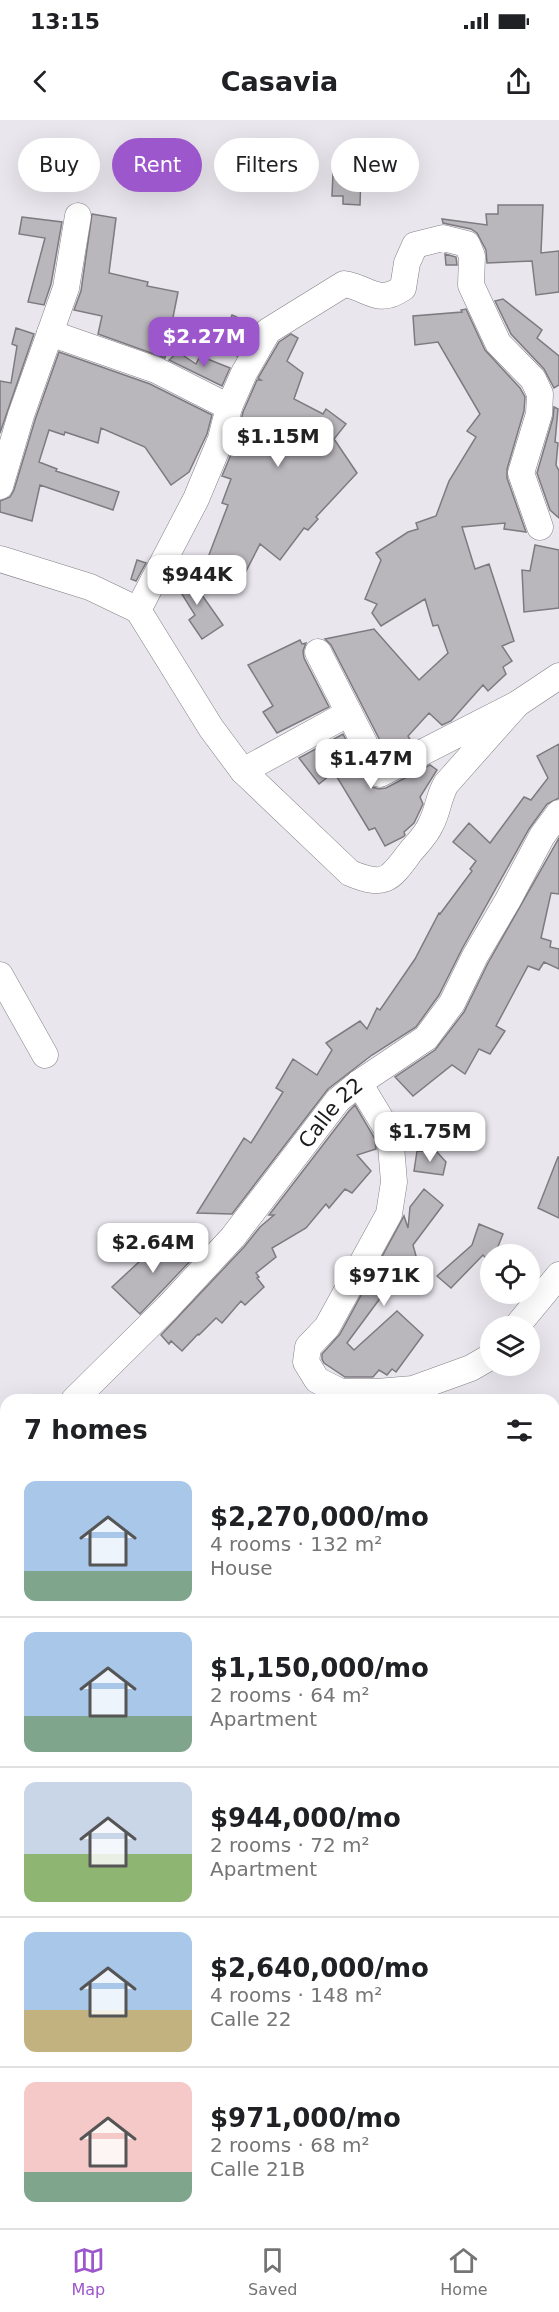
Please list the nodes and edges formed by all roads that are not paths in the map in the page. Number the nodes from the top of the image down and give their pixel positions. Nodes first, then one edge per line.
1 (78, 216) dead end
2 (50, 333) junction
3 (230, 407) junction
4 (0, 486) edge
5 (540, 526) dead end
6 (0, 559) edge
7 (138, 610) junction
8 (318, 652) dead end
9 (559, 676) edge
10 (517, 704) junction
11 (349, 713) junction
12 (243, 771) junction
13 (559, 813) edge
14 (0, 975) edge
15 (45, 1055) dead end
16 (359, 1083) junction
17 (559, 1275) edge
18 (525, 1316) edge
19 (480, 1363) edge
20 (80, 1394) edge

1 - 2 street
2 - 3 street
2 - 4 street
3 - 5 street
3 - 7 street
6 - 7 street
7 - 12 street
8 - 11 street
9 - 10 street
10 - 11 street
10 - 12 street
11 - 12 street
13 - 16 street, Calle 22
14 - 15 street
16 - 19 street
16 - 20 street, Calle 22
17 - 18 street

